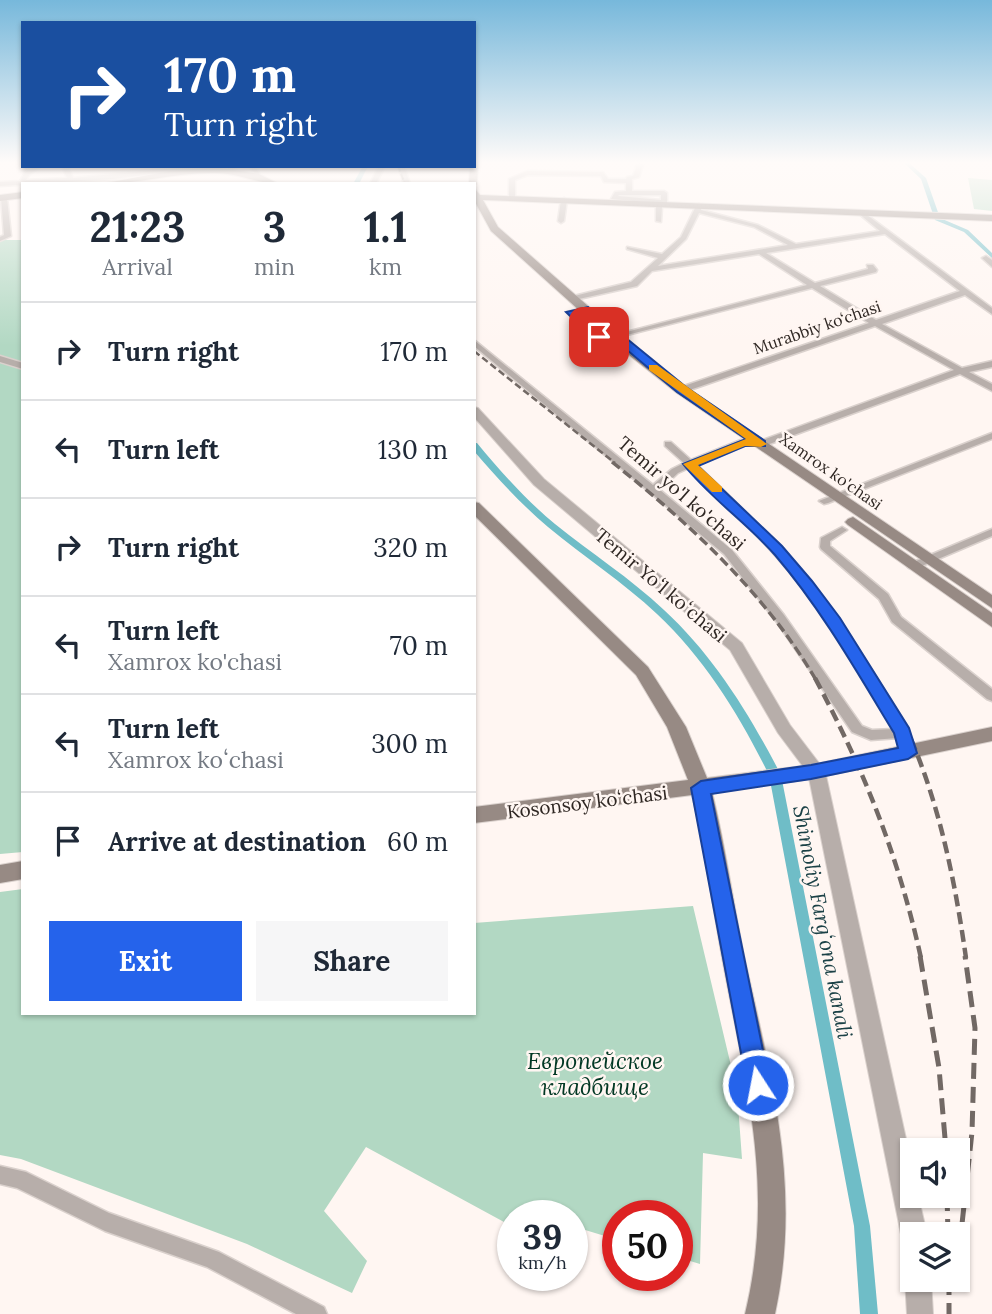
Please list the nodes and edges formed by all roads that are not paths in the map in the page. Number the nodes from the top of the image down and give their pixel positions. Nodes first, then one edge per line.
1 (6, 223) edge
2 (479, 223) edge
3 (491, 223) edge
4 (691, 223) edge
5 (747, 223) edge
6 (875, 223) edge
7 (886, 232) junction
8 (0, 239) edge
9 (795, 246) junction
10 (629, 248) dead end
11 (760, 252) junction
12 (664, 257) junction
13 (986, 258) dead end
14 (992, 265) edge
15 (870, 267) dead end
16 (650, 270) junction
17 (813, 285) junction
18 (963, 293) junction
19 (576, 307) junction
20 (992, 313) edge
21 (873, 322) junction
22 (615, 336) junction
23 (476, 344) edge
24 (0, 359) edge
25 (992, 364) edge
26 (21, 365) edge
27 (960, 371) junction
28 (992, 388) edge
29 (681, 390) junction
30 (476, 412) edge
31 (992, 436) edge
32 (744, 442) junction
33 (668, 444) dead end
34 (761, 444) junction
35 (690, 464) junction
36 (653, 491) junction
37 (830, 499) junction
38 (476, 508) edge
39 (842, 530) dead end
40 (992, 532) edge
41 (927, 560) junction
42 (913, 566) junction
43 (992, 603) edge
44 (992, 621) edge
45 (992, 696) edge
46 (903, 733) junction
47 (992, 734) edge
48 (908, 753) junction
49 (814, 772) junction
50 (701, 788) junction
51 (476, 815) edge
52 (21, 870) edge
53 (0, 874) edge
54 (0, 1175) edge
55 (911, 1222) edge
56 (919, 1292) edge
57 (317, 1314) edge
58 (760, 1314) edge
59 (920, 1314) edge

1 - 8 street
2 - 19 main road
3 - 19 main road, Xamrox ko'chasi
4 - 12 street
5 - 9 street
6 - 7 street
7 - 9 street
7 - 18 street
9 - 11 street
10 - 12 street
11 - 16 street
11 - 17 street
12 - 16 street
13 - 14 street
15 - 17 street
16 - 19 street
17 - 21 street
17 - 22 street
18 - 20 street
18 - 21 street, Murabbiy ko‘chasi
19 - 22 main road, Xamrox ko'chasi
19 - 32 main road
21 - 27 street
21 - 29 street, Murabbiy ko‘chasi
22 - 29 main road, Xamrox ko'chasi
23 - 36 street, Temir yo'l ko'chasi
24 - 26 street
25 - 27 street
27 - 28 street
27 - 34 street
29 - 34 main road, Xamrox ko'chasi
30 - 49 street, Temir Yoʻl koʻchasi
31 - 37 street
32 - 34 street
32 - 35 street
32 - 37 main road
33 - 35 street
34 - 37 main road, Xamrox ko'chasi
35 - 36 street
35 - 46 street
36 - 46 street, Temir yo'l ko'chasi
37 - 41 main road, Xamrox ko'chasi
37 - 42 main road
38 - 50 main road
39 - 45 street
40 - 41 street
41 - 42 street
41 - 43 main road, Xamrox ko'chasi
42 - 44 main road
46 - 48 street
47 - 48 main road, Kosonsoy koʻchasi
48 - 49 main road, Kosonsoy koʻchasi
49 - 50 main road, Kosonsoy koʻchasi
49 - 55 street, Temir Yoʻl koʻchasi
50 - 51 main road, Kosonsoy koʻchasi
50 - 58 main road
52 - 53 main road
54 - 57 street
56 - 59 street

